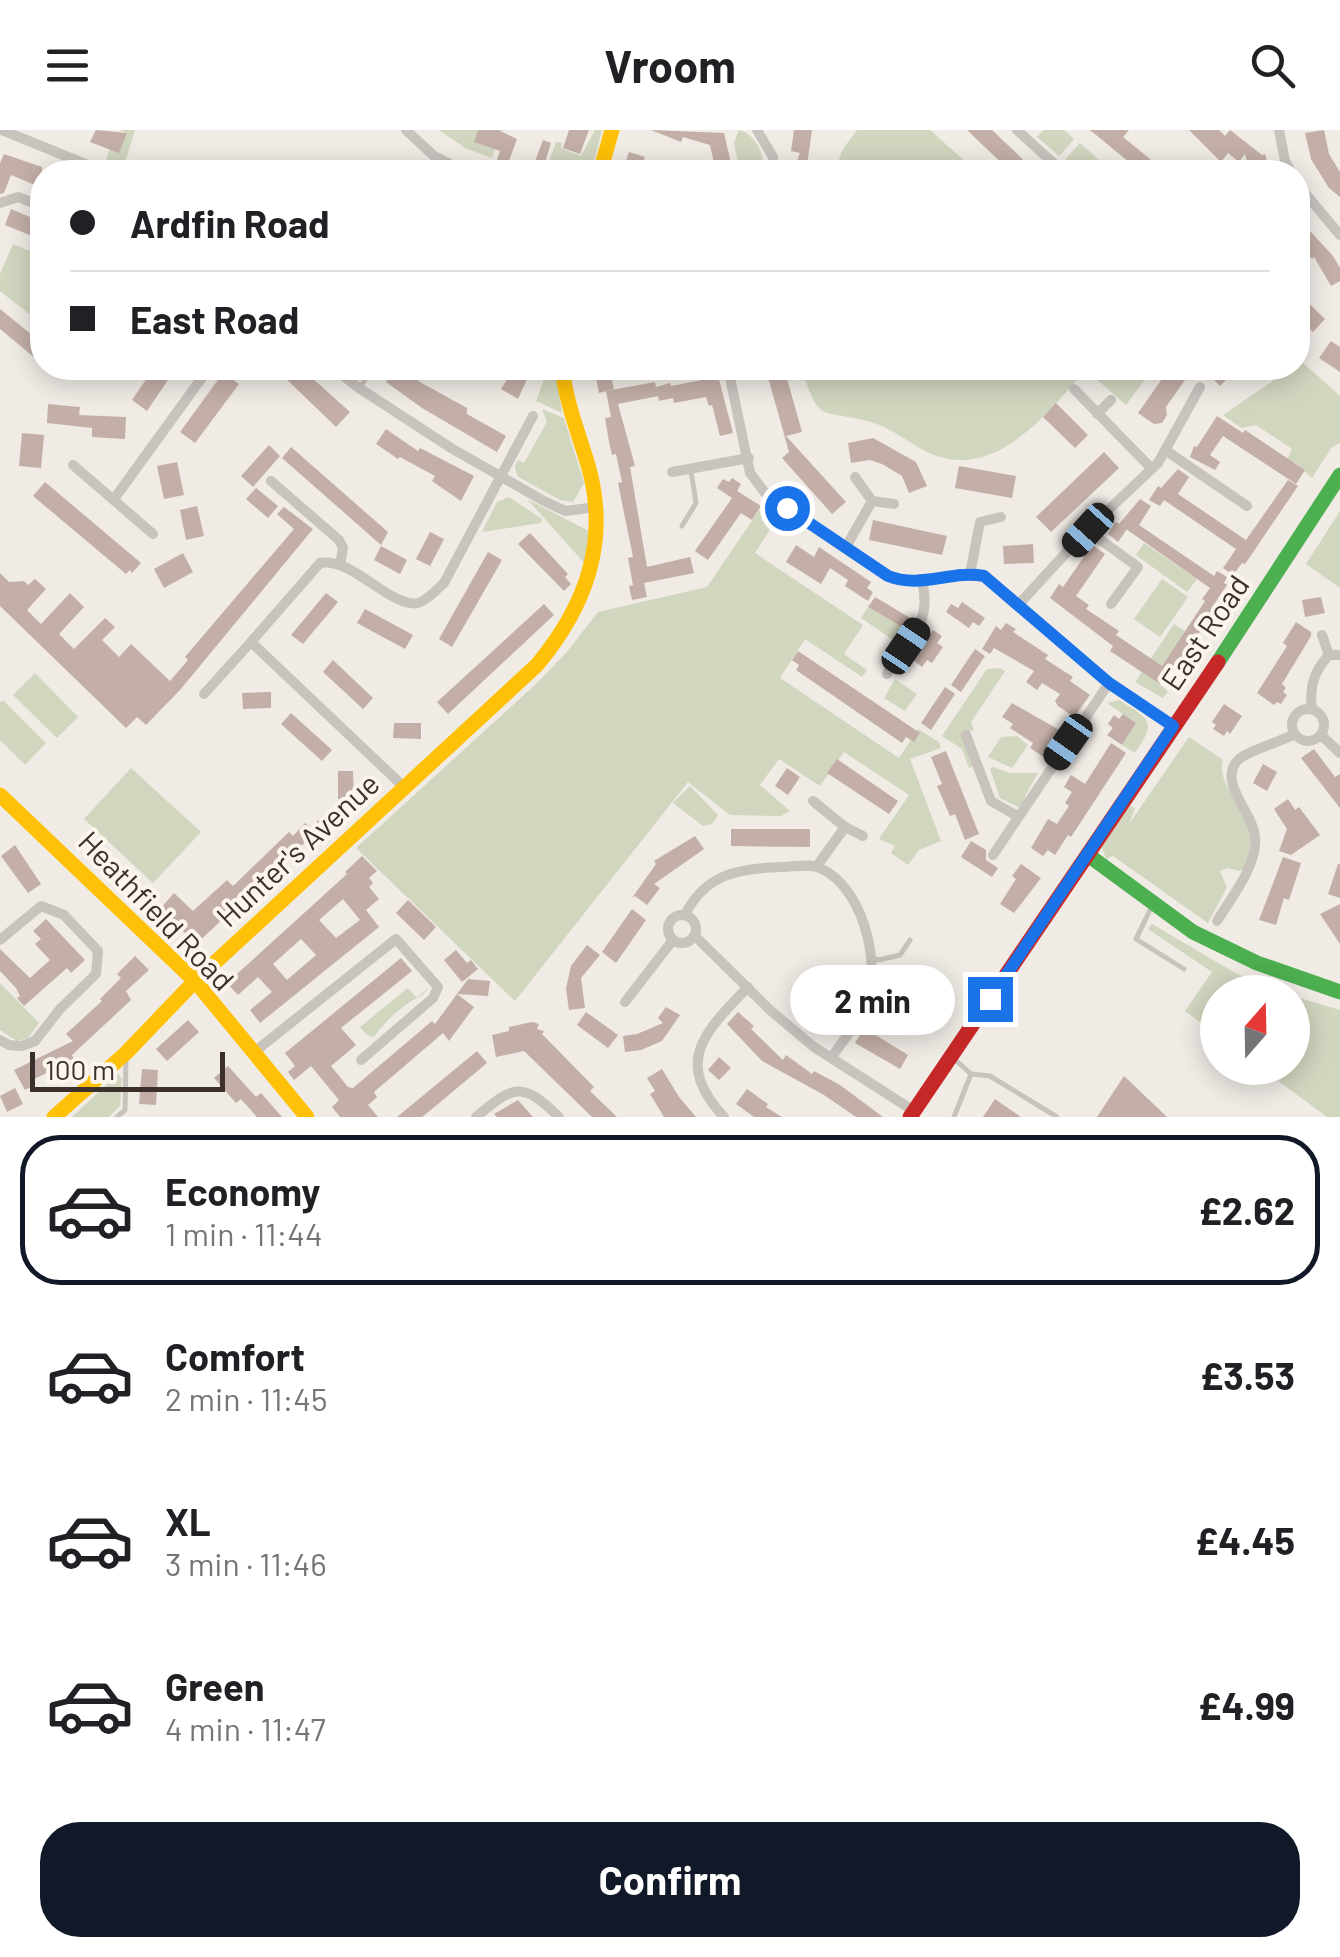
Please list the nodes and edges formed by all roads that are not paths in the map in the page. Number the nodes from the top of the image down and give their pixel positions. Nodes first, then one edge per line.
1 (406, 130) edge
2 (612, 130) edge
3 (757, 130) edge
4 (1017, 130) edge
5 (1279, 130) edge
6 (1, 131) edge
7 (36, 136) edge
8 (81, 160) edge
9 (442, 160) edge
10 (603, 160) edge
11 (772, 160) edge
12 (1050, 160) edge
13 (1285, 160) edge
14 (1310, 199) edge
15 (30, 202) edge
16 (0, 203) edge
17 (1340, 235) edge
18 (200, 380) edge
19 (349, 380) edge
20 (364, 380) edge
21 (564, 380) edge
22 (731, 380) edge
23 (1200, 387) dead end
24 (359, 388) junction
25 (1074, 389) dead end
26 (1111, 400) dead end
27 (1097, 414) junction
28 (533, 416) dead end
29 (1165, 450) junction
30 (750, 458) junction
31 (73, 465) dead end
32 (691, 468) junction
33 (1151, 468) junction
34 (672, 472) dead end
35 (1340, 475) edge
36 (855, 477) dead end
37 (502, 478) junction
38 (271, 481) dead end
39 (114, 499) junction
40 (872, 501) junction
41 (894, 504) dead end
42 (1247, 506) dead end
43 (597, 507) junction
44 (1001, 517) dead end
45 (682, 526) dead end
46 (1088, 530) junction
47 (153, 534) dead end
48 (846, 548) junction
49 (340, 564) junction
50 (970, 574) junction
51 (922, 582) junction
52 (1020, 604) junction
53 (1111, 604) dead end
54 (1322, 635) dead end
55 (252, 642) junction
56 (1334, 655) edge
57 (887, 674) dead end
58 (1109, 683) junction
59 (204, 694) dead end
60 (1312, 709) junction
61 (1173, 726) junction
62 (1295, 734) junction
63 (966, 735) dead end
64 (1321, 735) junction
65 (1340, 753) edge
66 (404, 787) junction
67 (0, 795) edge
68 (813, 801) dead end
69 (1018, 816) junction
70 (845, 827) junction
71 (863, 836) dead end
72 (992, 855) dead end
73 (1088, 855) junction
74 (817, 866) junction
75 (1227, 878) dead end
76 (1239, 884) junction
77 (1153, 906) junction
78 (685, 915) junction
79 (1218, 921) dead end
80 (695, 936) junction
81 (0, 940) edge
82 (673, 940) junction
83 (910, 940) dead end
84 (872, 958) junction
85 (1184, 969) dead end
86 (195, 981) junction
87 (748, 986) junction
88 (1340, 992) edge
89 (625, 1002) dead end
90 (0, 1040) edge
91 (126, 1052) junction
92 (253, 1053) junction
93 (951, 1056) junction
94 (832, 1057) junction
95 (361, 1060) dead end
96 (971, 1074) junction
97 (912, 1114) edge
98 (54, 1117) edge
99 (117, 1117) edge
100 (307, 1117) edge
101 (476, 1117) edge
102 (559, 1117) edge
103 (724, 1117) edge
104 (954, 1117) edge
105 (1056, 1117) edge

1 - 9 street
2 - 10 street
3 - 11 street
4 - 12 street
5 - 13 street
6 - 7 street
7 - 8 street
14 - 17 street
15 - 16 street
18 - 39 street
19 - 24 street
20 - 24 lane
21 - 43 street, Hunter's Avenue
22 - 30 street
23 - 29 street
24 - 37 street
25 - 27 street
26 - 27 street
27 - 33 street
28 - 37 street
29 - 33 street
29 - 42 street
30 - 32 street
30 - 48 street
31 - 39 street
32 - 34 street
32 - 45 lane
33 - 46 street
35 - 61 street, East Road
36 - 40 street
37 - 43 street
37 - 49 street
38 - 49 street
39 - 47 street
40 - 41 street
40 - 48 street
43 - 66 street, Hunter's Avenue
44 - 50 street
46 - 52 street
46 - 53 street
48 - 51 street
49 - 55 street
50 - 51 street
50 - 52 street
51 - 57 street
52 - 58 street
54 - 56 street
55 - 59 street
55 - 66 street
56 - 60 street
58 - 61 street
58 - 69 street
60 - 62 street
60 - 64 street
61 - 73 street, East Road
62 - 64 street
62 - 76 street
63 - 69 street
64 - 65 street
66 - 86 street, Hunter's Avenue
67 - 86 street, Heathfield Road
68 - 70 street
69 - 72 street
70 - 71 street
70 - 74 street
73 - 77 street
73 - 93 street, East Road
74 - 78 street
74 - 84 street
75 - 76 street
76 - 79 street
77 - 85 lane
77 - 88 street
78 - 80 street
78 - 82 street
80 - 82 street
80 - 87 street
81 - 90 street
82 - 89 street
83 - 84 lane
84 - 94 street
86 - 91 street, Hunter's Avenue
86 - 92 street, Heathfield Road
87 - 94 street
87 - 103 street
91 - 98 street, Hunter's Avenue
91 - 99 lane
92 - 95 street
92 - 100 street, Heathfield Road
93 - 96 lane
93 - 97 street, East Road
94 - 97 street
96 - 104 lane
96 - 105 lane
101 - 102 street

